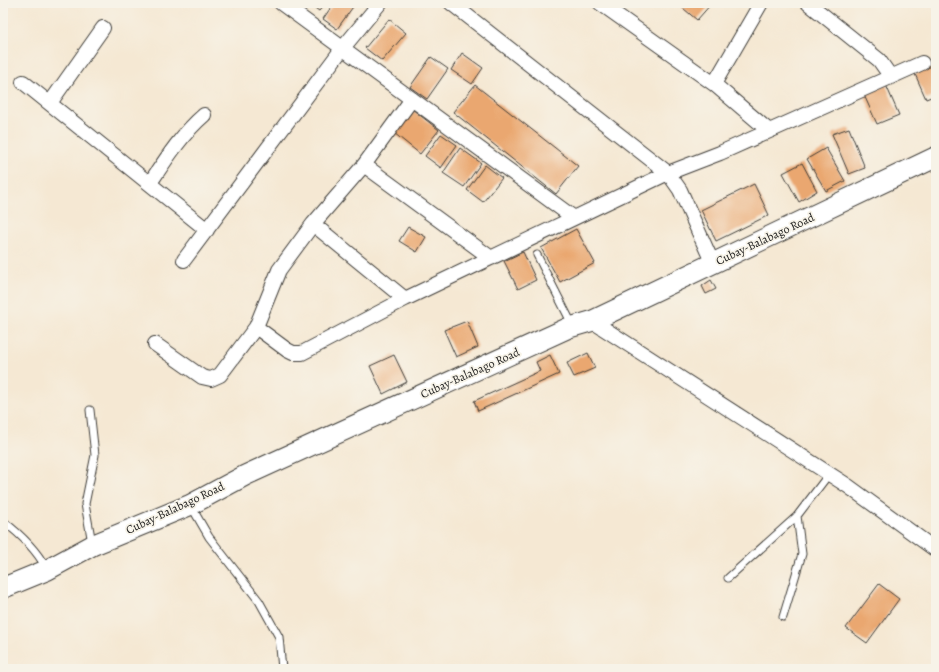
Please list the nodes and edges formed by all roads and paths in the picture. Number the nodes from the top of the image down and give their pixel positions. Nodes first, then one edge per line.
1 (281, 3) edge
2 (380, 3) edge
3 (451, 3) edge
4 (600, 3) edge
5 (761, 3) edge
6 (808, 3) edge
7 (103, 28) dead end
8 (342, 49) junction
9 (922, 63) dead end
10 (891, 77) junction
11 (23, 82) dead end
12 (714, 84) junction
13 (412, 99) junction
14 (50, 103) junction
15 (204, 115) dead end
16 (768, 130) junction
17 (936, 157) edge
18 (364, 165) junction
19 (668, 172) junction
20 (150, 183) junction
21 (574, 218) junction
22 (313, 224) junction
23 (207, 230) junction
24 (537, 255) dead end
25 (491, 258) junction
26 (184, 260) dead end
27 (713, 264) junction
28 (406, 299) junction
29 (583, 324) junction
30 (256, 327) junction
31 (155, 344) dead end
32 (90, 410) dead end
33 (829, 474) junction
34 (190, 505) junction
35 (797, 516) junction
36 (3, 521) edge
37 (93, 546) junction
38 (936, 550) edge
39 (47, 570) junction
40 (728, 578) dead end
41 (3, 588) edge
42 (783, 617) dead end
43 (282, 669) edge

1 - 8 street
2 - 8 street
3 - 19 street
4 - 12 street
5 - 12 street
6 - 10 street
7 - 14 street
8 - 13 street
8 - 23 street
9 - 10 street
10 - 16 street
11 - 14 street
12 - 16 street
13 - 18 street
13 - 21 street
14 - 20 street
15 - 20 street
16 - 19 street
17 - 27 main road, Cubay-Balabago Road
18 - 22 street
18 - 25 street
19 - 21 street
19 - 27 street
20 - 23 street
21 - 25 street
22 - 28 street
22 - 30 street
23 - 26 street
24 - 29 lane
25 - 28 street
27 - 29 main road, Cubay-Balabago Road
28 - 30 street
29 - 33 street
29 - 34 main road, Cubay-Balabago Road
30 - 31 street
32 - 37 lane
33 - 35 lane
33 - 38 street
34 - 37 main road, Cubay-Balabago Road
34 - 43 lane
35 - 40 lane
35 - 42 lane
36 - 39 lane
37 - 39 main road, Cubay-Balabago Road
39 - 41 main road, Cubay-Balabago Road

